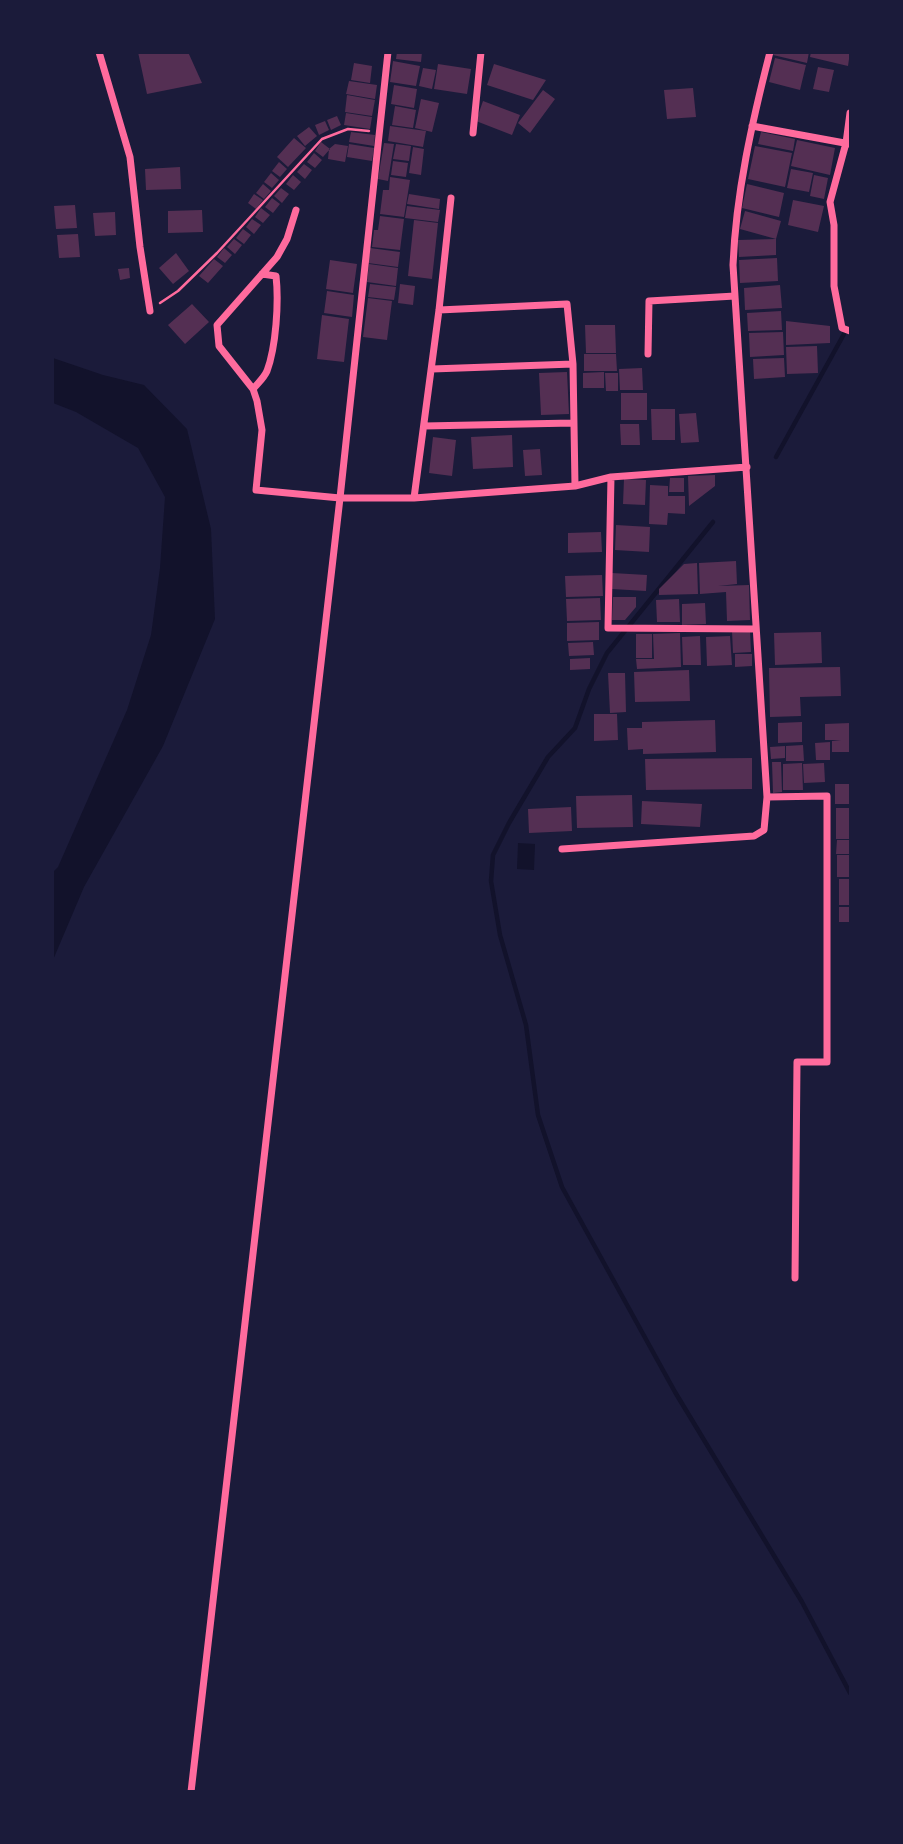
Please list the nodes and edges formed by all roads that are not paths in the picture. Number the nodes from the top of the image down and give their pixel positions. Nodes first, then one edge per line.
1 (99, 52) edge
2 (388, 52) edge
3 (481, 52) edge
4 (770, 52) edge
5 (850, 114) edge
6 (752, 126) junction
7 (473, 133) dead end
8 (848, 143) edge
9 (451, 198) dead end
10 (296, 209) dead end
11 (262, 274) junction
12 (735, 296) junction
13 (439, 310) junction
14 (150, 311) road end
15 (850, 331) edge
16 (648, 354) dead end
17 (573, 364) junction
18 (432, 369) junction
19 (253, 389) junction
20 (573, 423) junction
21 (424, 426) junction
22 (747, 467) junction
23 (611, 477) junction
24 (575, 486) junction
25 (340, 498) junction
26 (414, 498) junction
27 (756, 629) junction
28 (767, 797) junction
29 (562, 849) dead end
30 (794, 1278) dead end
31 (191, 1791) edge

1 - 14 street
2 - 25 street
3 - 7 street
4 - 6 street
5 - 8 street
6 - 8 street
6 - 12 street
8 - 15 street
9 - 13 street
10 - 11 street
11 - 19 street
11 - 19 street
12 - 16 street
12 - 22 street
13 - 17 street
13 - 18 street
17 - 18 street
17 - 20 street
18 - 21 street
19 - 25 street
20 - 21 street
20 - 24 street
21 - 26 street
22 - 23 street
22 - 27 street
23 - 24 street
23 - 27 street
24 - 26 street
25 - 26 street
25 - 31 street
27 - 28 street
28 - 29 street
28 - 30 street

